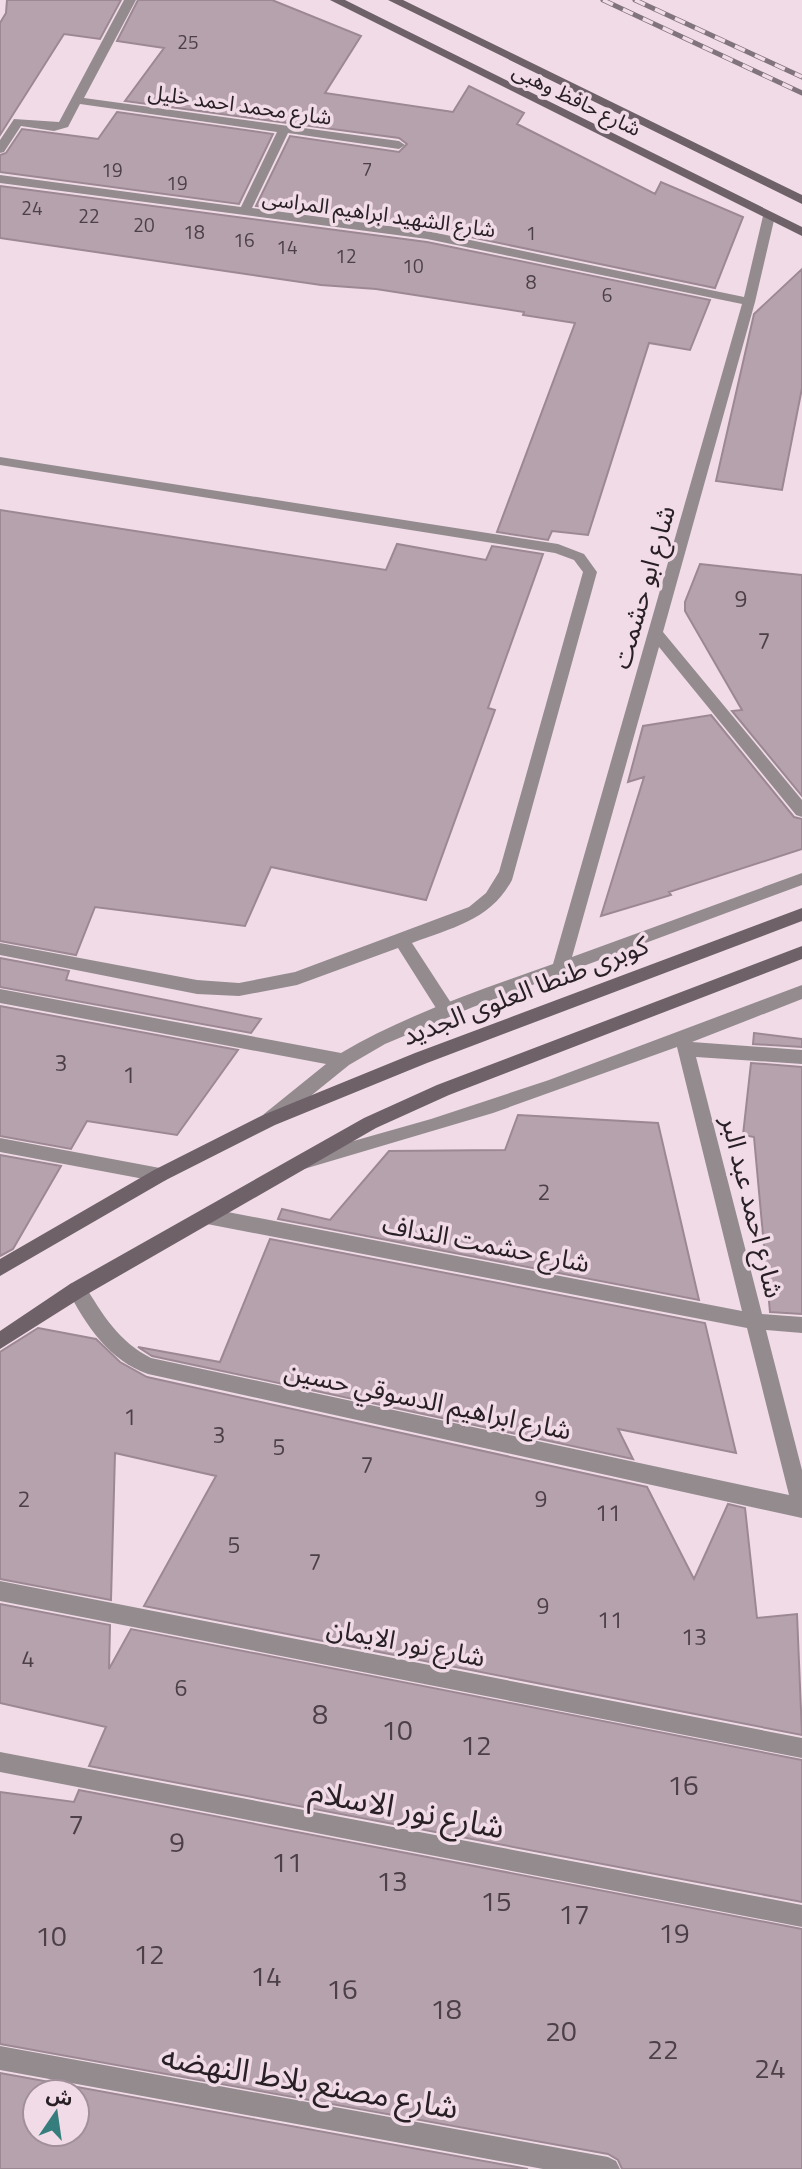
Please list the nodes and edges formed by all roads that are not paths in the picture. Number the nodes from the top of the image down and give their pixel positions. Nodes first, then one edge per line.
1 (130, 0) edge
2 (336, 0) edge
3 (394, 0) edge
4 (76, 100) junction
5 (284, 130) junction
6 (399, 145) dead end
7 (0, 149) edge
8 (0, 178) edge
9 (802, 200) edge
10 (244, 213) junction
11 (769, 216) junction
12 (802, 232) edge
13 (749, 302) junction
14 (0, 461) edge
15 (655, 632) junction
16 (802, 811) edge
17 (802, 879) edge
18 (802, 914) edge
19 (402, 940) junction
20 (0, 950) edge
21 (802, 953) edge
22 (560, 970) junction
23 (802, 992) edge
24 (0, 996) edge
25 (447, 1011) junction
26 (684, 1044) junction
27 (802, 1058) edge
28 (343, 1060) junction
29 (269, 1121) junction
30 (0, 1145) edge
31 (297, 1164) junction
32 (160, 1175) junction
33 (207, 1216) junction
34 (0, 1268) edge
35 (77, 1290) junction
36 (754, 1321) junction
37 (802, 1325) edge
38 (0, 1340) edge
39 (802, 1508) edge
40 (0, 1591) edge
41 (802, 1748) edge
42 (0, 1762) edge
43 (802, 1916) edge
44 (0, 2058) edge
45 (608, 2169) edge

1 - 4 street
2 - 11 main road, شارع حافظ وهبى
3 - 9 main road
4 - 5 street, شارع محمد احمد خليل
4 - 7 street
5 - 6 street, شارع محمد احمد خليل
5 - 10 street
8 - 10 street, شارع الشهيد ابراهيم المراسى
10 - 13 street, شارع الشهيد ابراهيم المراسى
11 - 12 main road, شارع حافظ وهبى
11 - 13 street, شارع ابو حشمت
13 - 15 street, شارع ابو حشمت
14 - 19 street
15 - 16 street
15 - 22 street, شارع ابو حشمت
17 - 22 street
18 - 29 main road, كوبرى طنطا العلوى الجديد
19 - 20 street
19 - 25 street
21 - 31 main road
22 - 25 street
23 - 26 street
24 - 28 street
25 - 28 street
26 - 27 street
26 - 31 street
26 - 36 street, شارع احمد عبد البر
28 - 29 street
29 - 32 main road, كوبرى طنطا العلوى الجديد
30 - 32 street
31 - 33 main road
32 - 34 main road, كوبرى طنطا العلوى الجديد
33 - 35 main road
33 - 36 street, شارع حشمت النداف
35 - 38 main road
35 - 39 street, شارع ابراهيم الدسوقي حسين
36 - 37 street, شارع حشمت النداف
36 - 39 street, شارع احمد عبد البر
40 - 41 street, شارع نور الايمان
42 - 43 street, شارع نور الاسلام
44 - 45 street, شارع مصنع بلاط النهضه

